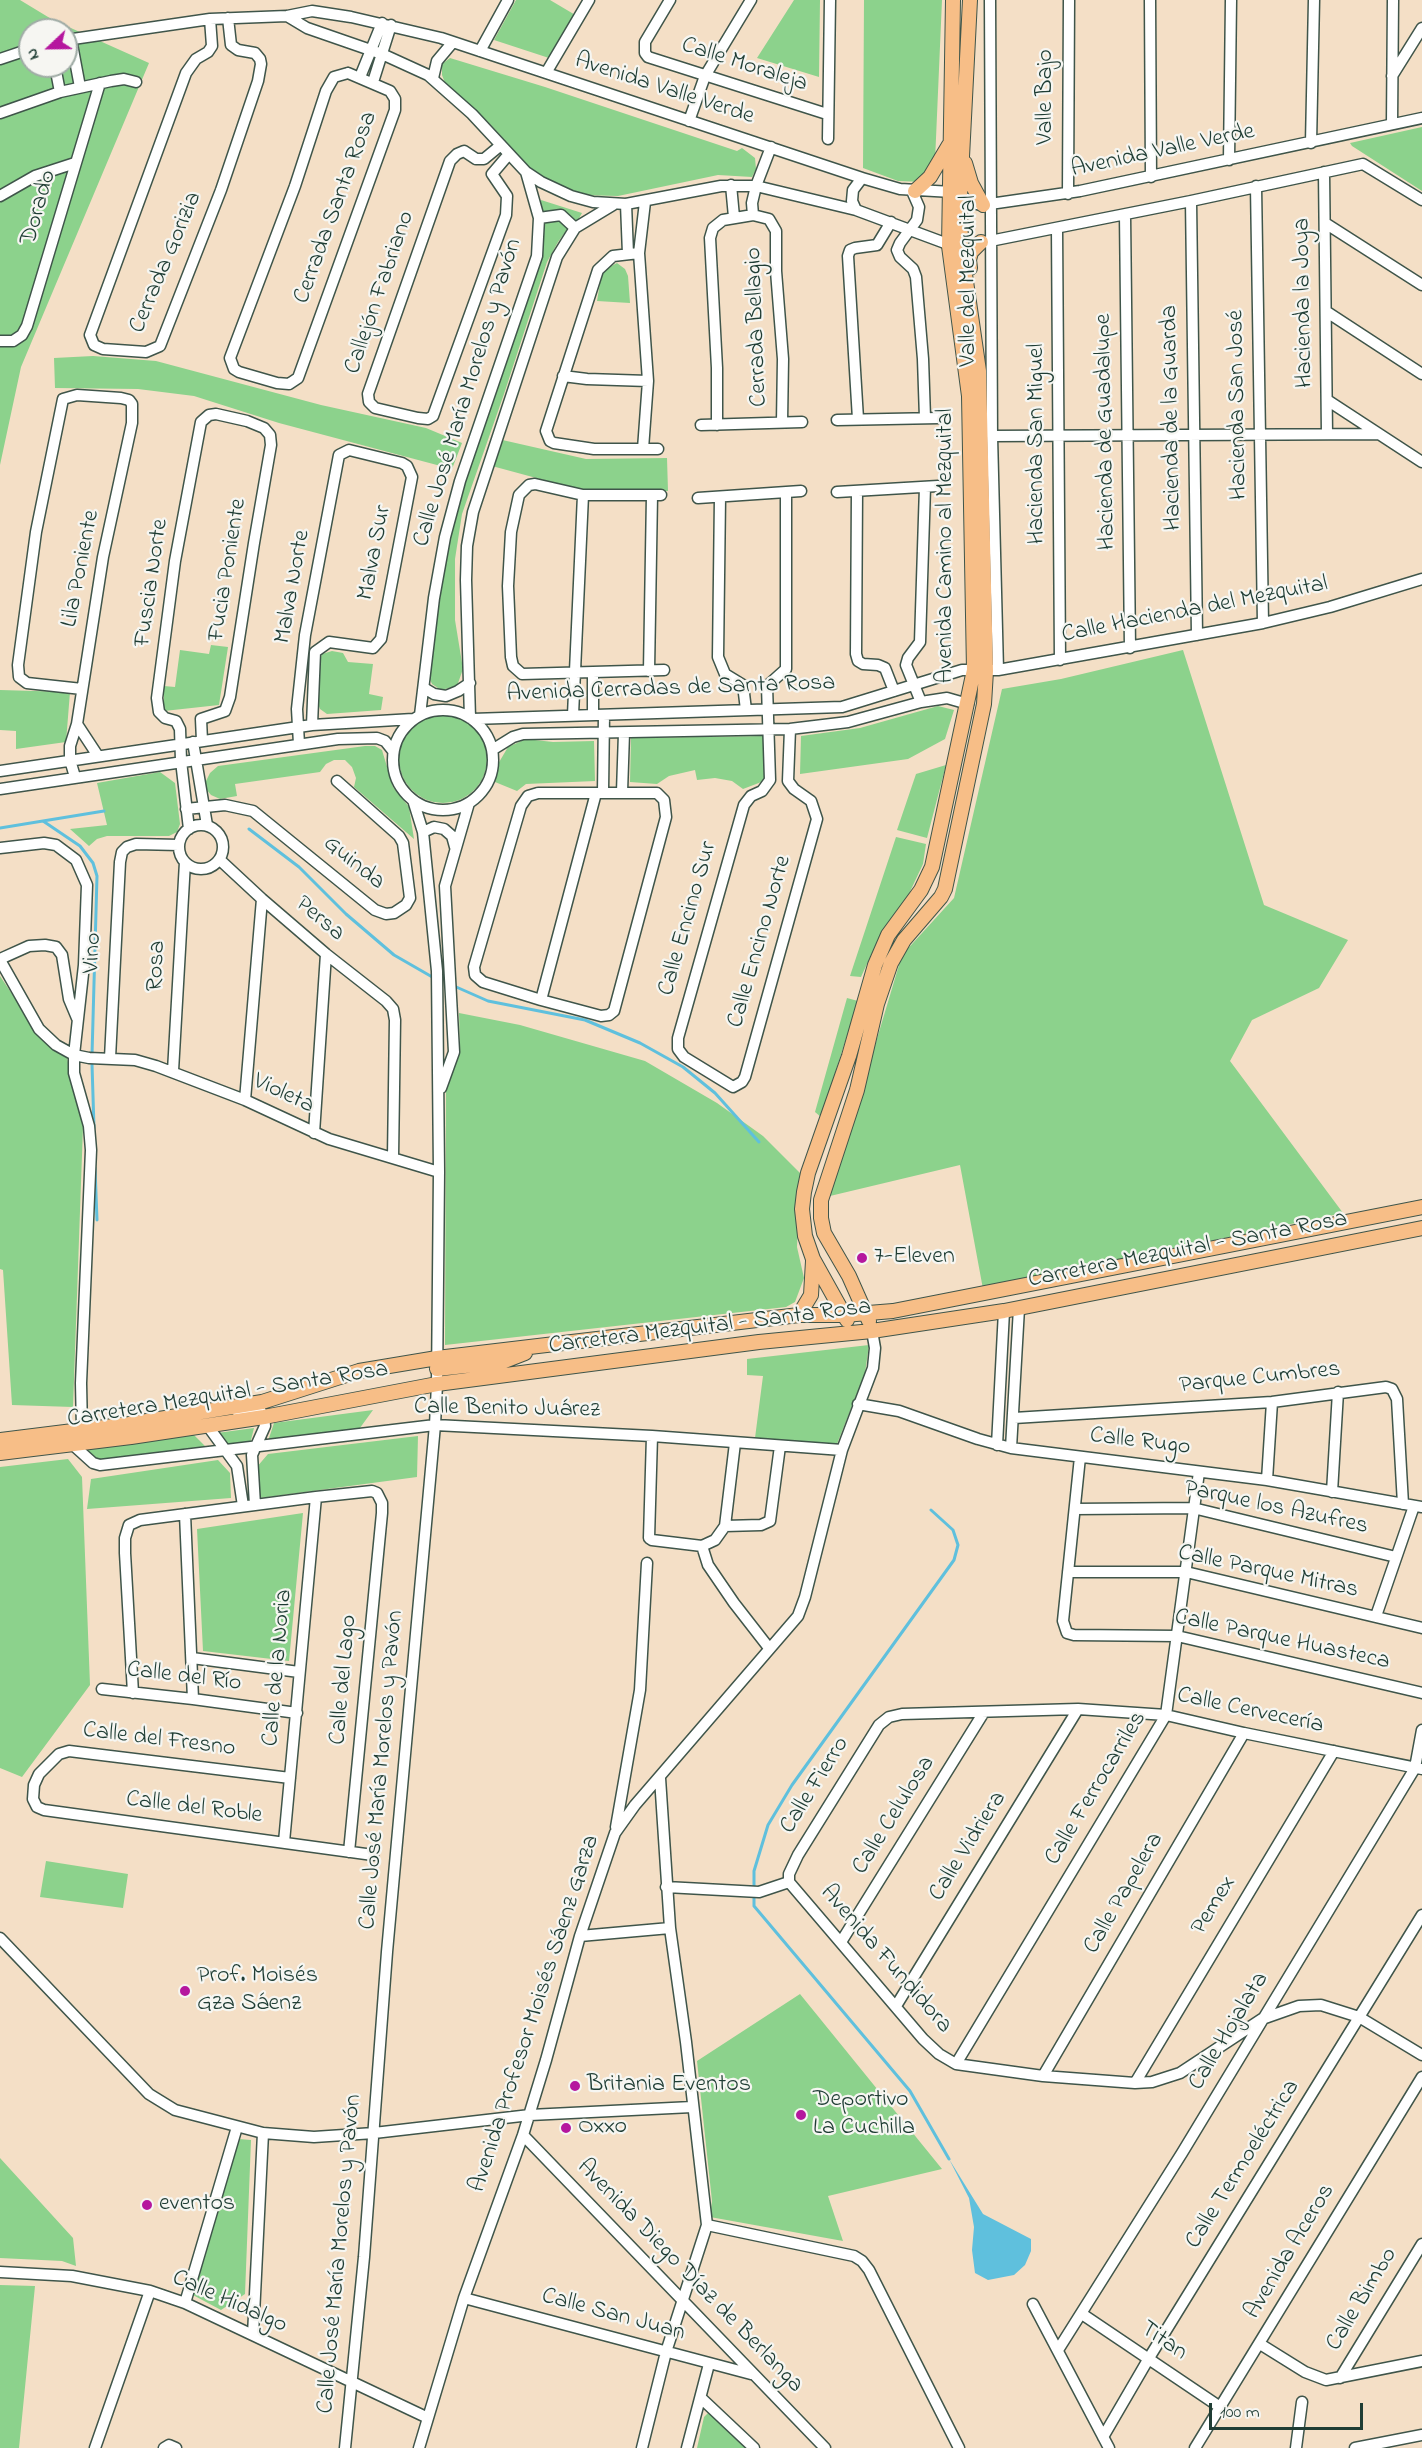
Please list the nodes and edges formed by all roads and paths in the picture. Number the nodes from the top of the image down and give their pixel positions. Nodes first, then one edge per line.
1 (508, 0) edge
2 (589, 0) edge
3 (670, 0) edge
4 (751, 0) edge
5 (830, 0) edge
6 (953, 0) edge
7 (970, 0) edge
8 (990, 0) edge
9 (1069, 0) edge
10 (1150, 0) edge
11 (1231, 0) edge
12 (1314, 0) edge
13 (1393, 0) edge
14 (287, 16) junction
15 (228, 18) junction
16 (210, 19) junction
17 (387, 24) junction
18 (1422, 28) edge
19 (78, 38) edge
20 (453, 42) junction
21 (480, 51) junction
22 (377, 52) junction
23 (18, 53) edge
24 (0, 59) edge
25 (546, 73) junction
26 (705, 76) junction
27 (1391, 76) junction
28 (360, 77) junction
29 (57, 78) edge
30 (78, 78) edge
31 (433, 78) junction
32 (136, 82) dead end
33 (373, 82) junction
34 (100, 83) junction
35 (80, 87) junction
36 (60, 92) junction
37 (0, 113) edge
38 (827, 114) junction
39 (1422, 118) edge
40 (689, 121) junction
41 (1392, 124) junction
42 (828, 140) dead end
43 (1311, 143) junction
44 (501, 145) junction
45 (956, 146) junction
46 (771, 147) junction
47 (509, 154) junction
48 (1229, 160) junction
49 (75, 163) junction
50 (526, 172) junction
51 (1324, 172) junction
52 (1151, 177) junction
53 (862, 178) junction
54 (731, 185) junction
55 (756, 186) junction
56 (1256, 186) junction
57 (913, 191) junction
58 (955, 194) junction
59 (1068, 194) junction
60 (0, 196) edge
61 (1422, 200) edge
62 (1191, 201) junction
63 (645, 202) junction
64 (626, 204) junction
65 (613, 205) junction
66 (987, 205) junction
67 (856, 210) junction
68 (1125, 214) junction
69 (753, 215) junction
70 (734, 217) junction
71 (540, 218) junction
72 (891, 222) junction
73 (1325, 223) junction
74 (575, 228) junction
75 (1057, 228) junction
76 (910, 230) junction
77 (986, 242) junction
78 (955, 247) junction
79 (633, 254) junction
80 (1422, 285) edge
81 (1327, 312) junction
82 (0, 341) edge
83 (979, 371) junction
84 (1422, 375) edge
85 (563, 376) junction
86 (648, 381) junction
87 (1327, 400) junction
88 (204, 418) joint
89 (925, 418) junction
90 (939, 418) dead end
91 (858, 419) junction
92 (837, 420) dead end
93 (782, 422) junction
94 (802, 422) dead end
95 (701, 425) dead end
96 (717, 425) junction
97 (1327, 434) junction
98 (1379, 434) junction
99 (1194, 435) junction
100 (1260, 435) junction
101 (992, 436) junction
102 (1059, 437) junction
103 (1129, 437) junction
104 (658, 449) dead end
105 (643, 450) junction
106 (339, 455) joint
107 (1422, 462) edge
108 (938, 486) dead end
109 (924, 487) junction
110 (801, 491) dead end
111 (857, 491) junction
112 (786, 492) junction
113 (837, 492) dead end
114 (582, 495) junction
115 (720, 496) junction
116 (698, 498) dead end
117 (1422, 579) edge
118 (1263, 623) junction
119 (305, 635) junction
120 (1197, 635) junction
121 (329, 642) junction
122 (1130, 648) junction
123 (1060, 660) junction
124 (664, 670) dead end
125 (986, 670) junction
126 (649, 671) junction
127 (575, 672) junction
128 (593, 673) junction
129 (470, 683) junction
130 (915, 685) junction
131 (424, 688) junction
132 (82, 689) junction
133 (894, 691) junction
134 (921, 702) junction
135 (968, 704) junction
136 (746, 710) junction
137 (769, 710) junction
138 (573, 715) junction
139 (598, 715) junction
140 (417, 717) junction
141 (471, 719) junction
142 (76, 724) junction
143 (312, 725) junction
144 (298, 727) junction
145 (790, 729) junction
146 (769, 730) junction
147 (624, 733) junction
148 (604, 734) junction
149 (197, 742) junction
150 (180, 744) junction
151 (299, 744) junction
152 (492, 750) junction
153 (393, 751) junction
154 (98, 756) junction
155 (70, 760) junction
156 (195, 760) junction
157 (181, 761) junction
158 (0, 771) edge
159 (75, 777) junction
160 (337, 781) dead end
161 (0, 789) edge
162 (622, 792) junction
163 (599, 793) junction
164 (413, 800) junction
165 (469, 803) junction
166 (202, 806) junction
167 (186, 808) junction
168 (207, 825) junction
169 (189, 829) junction
170 (423, 832) junction
171 (179, 844) junction
172 (455, 847) junction
173 (0, 848) edge
174 (220, 860) junction
175 (185, 862) junction
176 (262, 899) junction
177 (326, 954) junction
178 (0, 959) edge
179 (541, 1000) junction
180 (77, 1018) junction
181 (74, 1055) junction
182 (99, 1058) junction
183 (173, 1071) junction
184 (742, 1082) joint
185 (438, 1095) junction
186 (245, 1100) junction
187 (314, 1133) junction
188 (393, 1157) junction
189 (439, 1172) junction
190 (1422, 1207) edge
191 (1422, 1228) edge
192 (813, 1259) junction
193 (1019, 1308) junction
194 (1004, 1311) junction
195 (866, 1314) junction
196 (799, 1315) junction
197 (843, 1315) junction
198 (868, 1332) junction
199 (1002, 1353) junction
200 (1016, 1353) junction
201 (437, 1370) junction
202 (1338, 1392) junction
203 (1272, 1402) junction
204 (858, 1404) junction
205 (264, 1418) junction
206 (1014, 1418) junction
207 (204, 1419) junction
208 (435, 1425) junction
209 (82, 1430) junction
210 (652, 1436) junction
211 (0, 1440) edge
212 (735, 1443) junction
213 (72, 1444) junction
214 (997, 1444) junction
215 (255, 1446) junction
216 (780, 1446) junction
217 (1011, 1448) junction
218 (225, 1449) junction
219 (842, 1450) junction
220 (0, 1453) edge
221 (1080, 1457) junction
222 (1199, 1472) junction
223 (1267, 1480) junction
224 (1332, 1492) junction
225 (316, 1497) junction
226 (255, 1505) junction
227 (243, 1506) junction
228 (1413, 1506) edge
229 (1193, 1508) junction
230 (1075, 1509) junction
231 (185, 1514) junction
232 (725, 1526) junction
233 (702, 1546) junction
234 (1396, 1557) junction
235 (647, 1563) dead end
236 (1068, 1572) junction
237 (1186, 1572) junction
238 (1376, 1616) junction
239 (1422, 1628) edge
240 (1177, 1636) junction
241 (769, 1648) junction
242 (192, 1658) junction
243 (299, 1672) junction
244 (102, 1689) dead end
245 (132, 1693) junction
246 (1422, 1693) edge
247 (193, 1699) junction
248 (1078, 1709) junction
249 (984, 1712) junction
250 (297, 1713) junction
251 (1166, 1715) junction
252 (889, 1718) joint
253 (1422, 1730) edge
254 (1244, 1733) junction
255 (1334, 1751) junction
256 (1419, 1768) edge
257 (290, 1778) junction
258 (660, 1778) junction
259 (35, 1806) joint
260 (615, 1833) junction
261 (284, 1842) junction
262 (350, 1852) junction
263 (373, 1855) dead end
264 (789, 1882) junction
265 (666, 1887) junction
266 (1422, 1915) edge
267 (670, 1929) junction
268 (580, 1936) junction
269 (0, 1938) edge
270 (841, 1942) junction
271 (896, 2006) junction
272 (1359, 2017) junction
273 (1262, 2019) junction
274 (1422, 2055) edge
275 (956, 2064) junction
276 (1043, 2076) junction
277 (1422, 2077) edge
278 (1136, 2083) junction
279 (692, 2107) junction
280 (530, 2115) junction
281 (237, 2127) junction
282 (263, 2133) junction
283 (374, 2133) junction
284 (523, 2135) junction
285 (707, 2225) junction
286 (1422, 2244) edge
287 (0, 2272) edge
288 (150, 2291) junction
289 (464, 2298) junction
290 (683, 2302) junction
291 (185, 2303) junction
292 (1033, 2304) dead end
293 (1082, 2314) junction
294 (253, 2335) junction
295 (1260, 2344) junction
296 (1058, 2350) junction
297 (666, 2352) junction
298 (1149, 2358) junction
299 (1422, 2361) edge
300 (709, 2364) junction
301 (752, 2374) junction
302 (1341, 2378) junction
303 (351, 2382) junction
304 (701, 2398) junction
305 (1302, 2402) dead end
306 (1220, 2407) junction
307 (428, 2418) junction
308 (1422, 2435) edge
309 (1103, 2437) junction
310 (95, 2448) edge
311 (164, 2448) edge
312 (176, 2448) edge
313 (345, 2448) edge
314 (419, 2448) edge
315 (642, 2448) edge
316 (687, 2448) edge
317 (754, 2448) edge
318 (825, 2448) edge
319 (959, 2448) edge
320 (1109, 2448) edge
321 (1195, 2448) edge
322 (1296, 2448) edge
323 (1354, 2448) edge

1 - 21 street
2 - 25 street
3 - 26 street, Calle Moraleja
4 - 26 street
5 - 38 street, Calle Moraleja
6 - 45 main road, Avenida Camino al Mezquital
7 - 45 main road, Avenida Camino al Mezquital
8 - 66 street, Valle del Mezquital
9 - 59 street, Valle Bajo
10 - 52 street
11 - 48 street
12 - 43 street
13 - 27 street
14 - 15 street, Avenida Valle Verde
14 - 17 street, Avenida Valle Verde
14 - 22 street
15 - 16 street, Avenida Valle Verde
15 - 16 street, Cerrada Gorizia
16 - 19 street, Avenida Valle Verde
17 - 20 street, Avenida Valle Verde
17 - 22 street
18 - 27 street
20 - 21 street, Avenida Valle Verde
20 - 31 street
21 - 25 street, Avenida Valle Verde
22 - 28 street
22 - 31 street
22 - 33 street
23 - 24 street
25 - 40 street, Avenida Valle Verde
26 - 38 street, Calle Moraleja
26 - 40 street
27 - 41 street
28 - 33 street, Cerrada Santa Rosa
28 - 33 street, Cerrada Santa Rosa
29 - 36 street
30 - 35 street
31 - 44 street
32 - 34 street
34 - 35 street
34 - 49 street, Dorado
35 - 36 street
36 - 37 street
38 - 42 street, Calle Moraleja
39 - 41 street, Avenida Valle Verde
40 - 46 street, Avenida Valle Verde
41 - 43 street, Avenida Valle Verde
43 - 48 street, Avenida Valle Verde
44 - 47 street
44 - 47 street, Callejón Fabriano
45 - 57 main road
45 - 58 main road, Avenida Camino al Mezquital
45 - 66 main road
46 - 53 street, Avenida Valle Verde
46 - 55 street, Cerrada Bellagio
47 - 50 street
48 - 52 street, Avenida Valle Verde
49 - 60 street
49 - 82 street, Dorado
50 - 65 street
50 - 71 street, Calle José María Morelos y Pavón
51 - 56 street
51 - 61 street
51 - 73 street, Hacienda la Joya
52 - 59 street, Avenida Valle Verde
53 - 57 street, Avenida Valle Verde
53 - 67 street
54 - 55 street
54 - 63 street
54 - 70 street, Cerrada Bellagio
55 - 67 street
55 - 69 street, Cerrada Bellagio
56 - 62 street
56 - 100 street, Hacienda San José
57 - 58 street, Avenida Valle Verde
57 - 76 street
58 - 66 street, Avenida Valle Verde
58 - 78 main road, Avenida Camino al Mezquital
59 - 66 street, Avenida Valle Verde
62 - 68 street
62 - 99 street, Hacienda de la Guarda
63 - 64 street
63 - 79 street
64 - 65 street
64 - 79 street
65 - 74 street, Calle José María Morelos y Pavón
66 - 77 street, Valle del Mezquital
67 - 72 street
68 - 75 street
68 - 103 street, Hacienda de Guadalupe
69 - 70 street, Cerrada Bellagio
69 - 93 street, Cerrada Bellagio
70 - 96 street, Cerrada Bellagio
71 - 74 street, Calle José María Morelos y Pavón
71 - 131 street, Calle José María Morelos y Pavón
72 - 76 street
72 - 91 street
73 - 80 street
73 - 81 street, Hacienda la Joya
74 - 129 street, Calle José María Morelos y Pavón
75 - 77 street
75 - 102 street, Hacienda San Miguel
76 - 78 street
76 - 89 street
77 - 78 street
77 - 83 main road
77 - 101 street, Valle del Mezquital
78 - 83 main road, Avenida Camino al Mezquital
78 - 125 main road, Avenida Camino al Mezquital
79 - 85 street
79 - 86 street
81 - 84 street
81 - 87 street, Hacienda la Joya
83 - 125 main road, Avenida Camino al Mezquital
85 - 86 street
85 - 105 street
86 - 105 street
87 - 97 street, Hacienda la Joya
87 - 98 street
88 - 149 street, Fucia Poniente
88 - 150 street, Fuscia Norte
89 - 90 street
89 - 91 street
91 - 92 street
93 - 94 street
93 - 96 street, Cerrada Bellagio
95 - 96 street, Cerrada Bellagio
97 - 98 street
97 - 100 street
98 - 107 street
99 - 100 street
99 - 103 street
99 - 120 street, Hacienda de la Guarda
100 - 118 street, Hacienda San José
101 - 102 street
101 - 125 street, Valle del Mezquital
102 - 103 street
102 - 123 street, Hacienda San Miguel
103 - 122 street, Hacienda de Guadalupe
104 - 105 street
106 - 119 street, Malva Norte
106 - 121 street, Malva Sur
108 - 109 street
109 - 111 street
109 - 130 street
110 - 112 street
111 - 113 street
111 - 133 street
112 - 115 street
112 - 137 street
114 - 126 street
114 - 127 street
114 - 127 street
115 - 116 street
115 - 136 street
117 - 118 street, Calle Hacienda del Mezquital
118 - 120 street, Calle Hacienda del Mezquital
119 - 121 street
119 - 144 street, Malva Norte
120 - 122 street, Calle Hacienda del Mezquital
121 - 143 street, Malva Norte
122 - 123 street, Calle Hacienda del Mezquital
123 - 125 street, Calle Hacienda del Mezquital
124 - 126 street
125 - 130 street, Avenida Cerradas de Santa Rosa
125 - 135 main road, Avenida Camino al Mezquital
125 - 195 main road, Avenida Camino al Mezquital
126 - 128 street
127 - 128 street
127 - 138 street
128 - 139 street
129 - 131 street
129 - 141 street, Calle José María Morelos y Pavón
130 - 133 street, Avenida Cerradas de Santa Rosa
130 - 134 street
131 - 140 street, Calle José María Morelos y Pavón
132 - 132 street, Lila Poniente
132 - 142 street, Lila Poniente
133 - 137 street, Avenida Cerradas de Santa Rosa
134 - 135 street, Avenida Cerradas de Santa Rosa
134 - 145 street, Avenida Cerradas de Santa Rosa
135 - 192 main road, Avenida Camino al Mezquital
136 - 137 street, Avenida Cerradas de Santa Rosa
136 - 139 street, Avenida Cerradas de Santa Rosa
137 - 146 street
138 - 139 street, Avenida Cerradas de Santa Rosa
138 - 141 street, Avenida Cerradas de Santa Rosa
139 - 148 street
140 - 141 street
140 - 143 street
140 - 153 street
141 - 152 street
142 - 154 street
142 - 155 street, Lila Poniente
143 - 144 street
144 - 149 street
144 - 151 street
145 - 146 street, Avenida Cerradas de Santa Rosa
145 - 184 street, Calle Encino Norte
146 - 147 street, Avenida Cerradas de Santa Rosa
146 - 184 street, Calle Encino Sur
147 - 148 street, Avenida Cerradas de Santa Rosa
147 - 162 street
148 - 152 street, Avenida Cerradas de Santa Rosa
148 - 163 street
149 - 150 street
149 - 156 street
150 - 154 street
150 - 157 street
151 - 153 street
151 - 156 street
152 - 165 street
153 - 164 street
154 - 155 street
155 - 158 street
155 - 159 street
156 - 157 street
156 - 166 street
157 - 159 street
157 - 167 street
159 - 161 street
160 - 166 street, Guinda
162 - 163 street
162 - 179 street
163 - 179 street
163 - 179 street
164 - 165 street
164 - 170 street, Calle José María Morelos y Pavón
165 - 172 street, Calle José María Morelos y Pavón
166 - 167 street
166 - 168 street
167 - 169 street
168 - 169 street
168 - 174 street
169 - 171 street
170 - 172 street
170 - 185 street, Calle José María Morelos y Pavón
171 - 175 street
171 - 182 street, Vino
172 - 185 street, Calle José María Morelos y Pavón
173 - 180 street
174 - 175 street
174 - 176 street, Persa
175 - 183 street, Rosa
176 - 177 street, Persa
176 - 186 street
177 - 187 street
177 - 188 street, Persa
178 - 180 street
178 - 181 street
180 - 181 street
181 - 182 street, Violeta
181 - 209 street
182 - 183 street, Violeta
183 - 186 street, Violeta
185 - 189 street, Calle José María Morelos y Pavón
186 - 187 street, Violeta
187 - 188 street, Violeta
188 - 189 street, Violeta
189 - 201 street, Calle José María Morelos y Pavón
190 - 195 main road, Carretera Mezquital - Santa Rosa
191 - 193 main road, Carretera Mezquital - Santa Rosa
192 - 196 main road
192 - 197 main road, Avenida Camino al Mezquital
193 - 194 main road, Carretera Mezquital - Santa Rosa
193 - 200 street
194 - 198 main road, Carretera Mezquital - Santa Rosa
194 - 199 street
195 - 197 main road, Carretera Mezquital - Santa Rosa
195 - 198 main road, Avenida Camino al Mezquital
196 - 197 main road, Carretera Mezquital - Santa Rosa
196 - 201 main road, Carretera Mezquital - Santa Rosa
197 - 198 main road, Avenida Camino al Mezquital
198 - 201 main road, Carretera Mezquital - Santa Rosa
198 - 204 street, Avenida Profesor Moisés Sáenz Garza
199 - 200 street
199 - 214 street
200 - 206 street
201 - 205 main road, Carretera Mezquital - Santa Rosa
201 - 207 main road, Carretera Mezquital - Santa Rosa
201 - 208 street, Calle José María Morelos y Pavón
202 - 203 street, Parque Cumbres
202 - 224 street
202 - 228 street, Parque Cumbres
203 - 206 street, Parque Cumbres
203 - 223 street
204 - 214 street, Calle Rugo
204 - 219 street, Avenida Profesor Moisés Sáenz Garza
205 - 207 main road, Carretera Mezquital - Santa Rosa
205 - 215 street
206 - 217 street
207 - 209 main road, Carretera Mezquital - Santa Rosa
207 - 213 main road, Carretera Mezquital - Santa Rosa
207 - 218 street
208 - 210 street, Calle Benito Juárez
208 - 215 street, Calle Benito Juárez
208 - 283 street, Calle José María Morelos y Pavón
209 - 211 main road, Carretera Mezquital - Santa Rosa
210 - 212 street, Calle Benito Juárez
210 - 233 street
212 - 216 street, Calle Benito Juárez
212 - 232 street
213 - 218 street, Calle Benito Juárez
213 - 220 main road, Carretera Mezquital - Santa Rosa
214 - 217 street, Calle Rugo
215 - 218 street, Calle Benito Juárez
215 - 226 street
216 - 219 street, Calle Benito Juárez
216 - 232 street
217 - 221 street, Calle Rugo
218 - 227 street
219 - 241 street, Avenida Profesor Moisés Sáenz Garza
221 - 222 street, Calle Rugo
221 - 230 street
222 - 223 street, Calle Rugo
222 - 229 street, Calle Ferrocarriles
223 - 224 street, Calle Rugo
224 - 228 street, Calle Rugo
225 - 226 street
225 - 243 street, Calle de la Noria
225 - 262 street, Calle del Lago
226 - 227 street
227 - 231 street
228 - 234 street
229 - 230 street, Parque los Azufres
229 - 234 street, Parque los Azufres
229 - 237 street, Calle Ferrocarriles
230 - 236 street
231 - 242 street
231 - 245 street
232 - 233 street
233 - 241 street
234 - 238 street
235 - 260 street
236 - 237 street, Calle Parque Mitras
236 - 240 street, Calle Parque Huasteca
237 - 238 street, Calle Parque Mitras
237 - 240 street, Calle Ferrocarriles
238 - 239 street, Calle Parque Mitras
240 - 246 street, Calle Parque Huasteca
240 - 251 street, Calle Ferrocarriles
241 - 258 street, Avenida Profesor Moisés Sáenz Garza
242 - 243 street
242 - 247 street
243 - 250 street, Calle de la Noria
244 - 245 street, Calle del Río
245 - 247 street, Calle del Río
247 - 250 street, Calle del Río
248 - 249 street, Calle Cervecería
248 - 251 street, Calle Cervecería
248 - 271 street, Calle Vidriera
249 - 252 street, Calle Cervecería
249 - 270 street, Calle Celulosa
250 - 257 street, Calle de la Noria
251 - 254 street, Calle Cervecería
251 - 275 street, Calle Ferrocarriles
252 - 264 street, Calle Fierro
253 - 256 street, Calle Hojalata
254 - 255 street, Calle Cervecería
254 - 276 street, Calle Papelera
255 - 256 street, Calle Cervecería
255 - 278 street, Pemex
256 - 273 street, Calle Hojalata
257 - 259 street, Calle del Fresno
257 - 261 street, Calle de la Noria
258 - 260 street, Avenida Profesor Moisés Sáenz Garza
258 - 265 street
259 - 261 street, Calle del Roble
260 - 268 street, Avenida Profesor Moisés Sáenz Garza
261 - 262 street, Calle del Roble
262 - 263 street, Calle del Roble
264 - 265 street
264 - 270 street, Avenida Fundidora
265 - 267 street
266 - 272 street, Calle Termoeléctrica
267 - 268 street
267 - 279 street
268 - 280 street, Avenida Profesor Moisés Sáenz Garza
269 - 281 street
270 - 271 street, Avenida Fundidora
271 - 275 street, Avenida Fundidora
272 - 273 street, Avenida Fundidora
272 - 274 street, Avenida Fundidora
272 - 298 street, Calle Termoeléctrica
273 - 278 street, Avenida Fundidora
273 - 293 street, Calle Hojalata
275 - 276 street, Avenida Fundidora
276 - 278 street, Avenida Fundidora
277 - 295 street, Avenida Aceros
279 - 280 street
279 - 285 street
280 - 283 street
280 - 284 street, Avenida Profesor Moisés Sáenz Garza
281 - 282 street
281 - 291 street
282 - 283 street
282 - 294 street
283 - 303 street, Calle José María Morelos y Pavón
284 - 289 street, Avenida Profesor Moisés Sáenz Garza
284 - 290 street, Avenida Diego Díaz de Berlanga
285 - 290 street
285 - 319 street
286 - 302 street, Calle Bimbo
287 - 288 street, Calle Hidalgo
288 - 291 street, Calle Hidalgo
288 - 310 street
289 - 297 street, Calle San Juan
289 - 307 street, Avenida Profesor Moisés Sáenz Garza
290 - 297 street
290 - 301 street, Avenida Diego Díaz de Berlanga
291 - 294 street, Calle Hidalgo
292 - 296 street
293 - 296 street, Calle Hojalata
293 - 298 street, Titan
294 - 303 street, Calle Hidalgo
295 - 302 street
295 - 306 street, Avenida Aceros
296 - 309 street
297 - 300 street, Calle San Juan
297 - 315 street
298 - 306 street, Titan
298 - 309 street, Calle Termoeléctrica
299 - 302 street
300 - 301 street, Calle San Juan
300 - 304 street
301 - 318 street, Avenida Diego Díaz de Berlanga
303 - 307 street, Calle Hidalgo
303 - 313 street, Calle José María Morelos y Pavón
304 - 316 street
304 - 317 street
305 - 322 street
306 - 321 street, Avenida Aceros
307 - 314 street, Avenida Profesor Moisés Sáenz Garza
308 - 323 street
309 - 320 street
311 - 312 street

